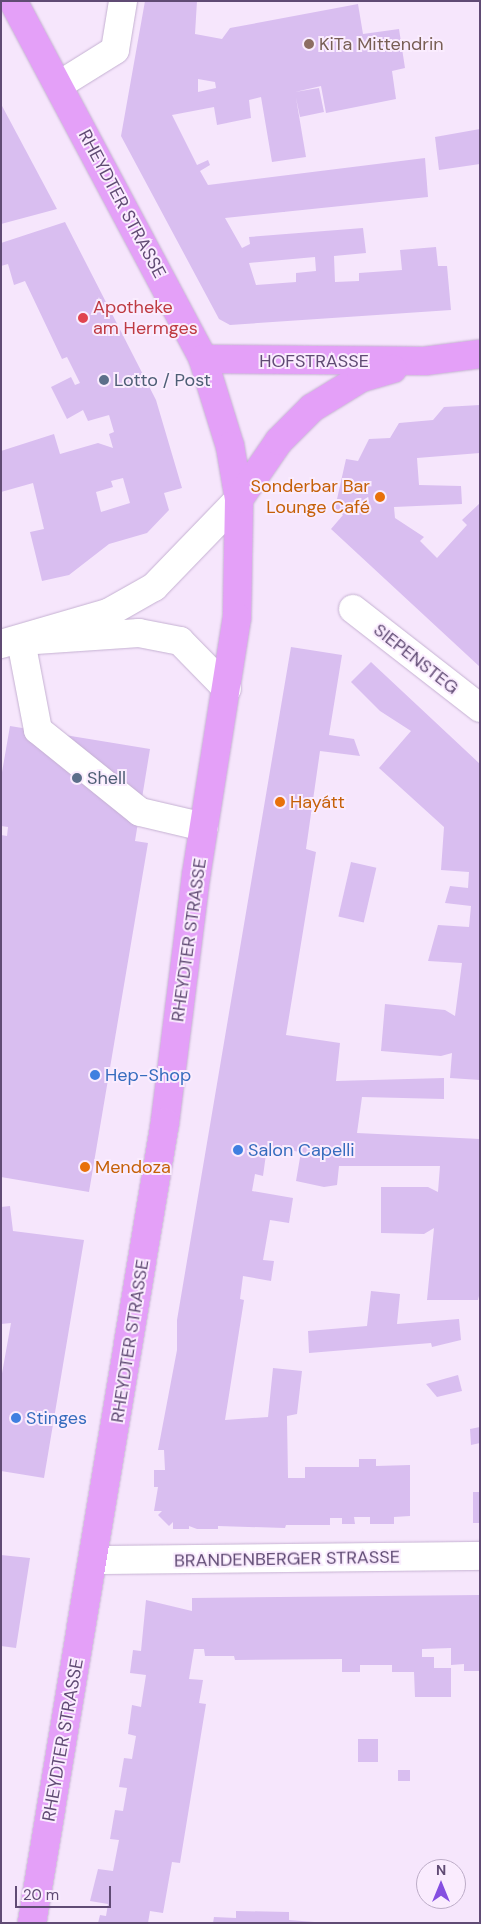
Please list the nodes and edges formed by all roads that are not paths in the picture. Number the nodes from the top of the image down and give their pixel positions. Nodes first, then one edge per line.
1 (13, 1) edge
2 (123, 1) edge
3 (60, 85) junction
4 (480, 354) edge
5 (202, 359) junction
6 (425, 360) junction
7 (239, 499) junction
8 (353, 609) dead end
9 (11, 643) edge
10 (226, 689) junction
11 (480, 708) edge
12 (204, 827) junction
13 (480, 1556) edge
14 (95, 1560) junction
15 (32, 1923) edge

1 - 3 main road, RHEYDTER STRASSE
2 - 3 street
3 - 5 main road, RHEYDTER STRASSE
4 - 6 main road, HOFSTRASSE
5 - 6 main road, HOFSTRASSE
5 - 7 main road, RHEYDTER STRASSE
6 - 7 main road, HOFSTRASSE
7 - 9 street
7 - 10 main road, RHEYDTER STRASSE
8 - 11 street, SIEPENSTEG
9 - 10 street
9 - 12 street
10 - 12 main road, RHEYDTER STRASSE
12 - 14 main road, RHEYDTER STRASSE
13 - 14 street, BRANDENBERGER STRASSE
14 - 15 main road, RHEYDTER STRASSE

